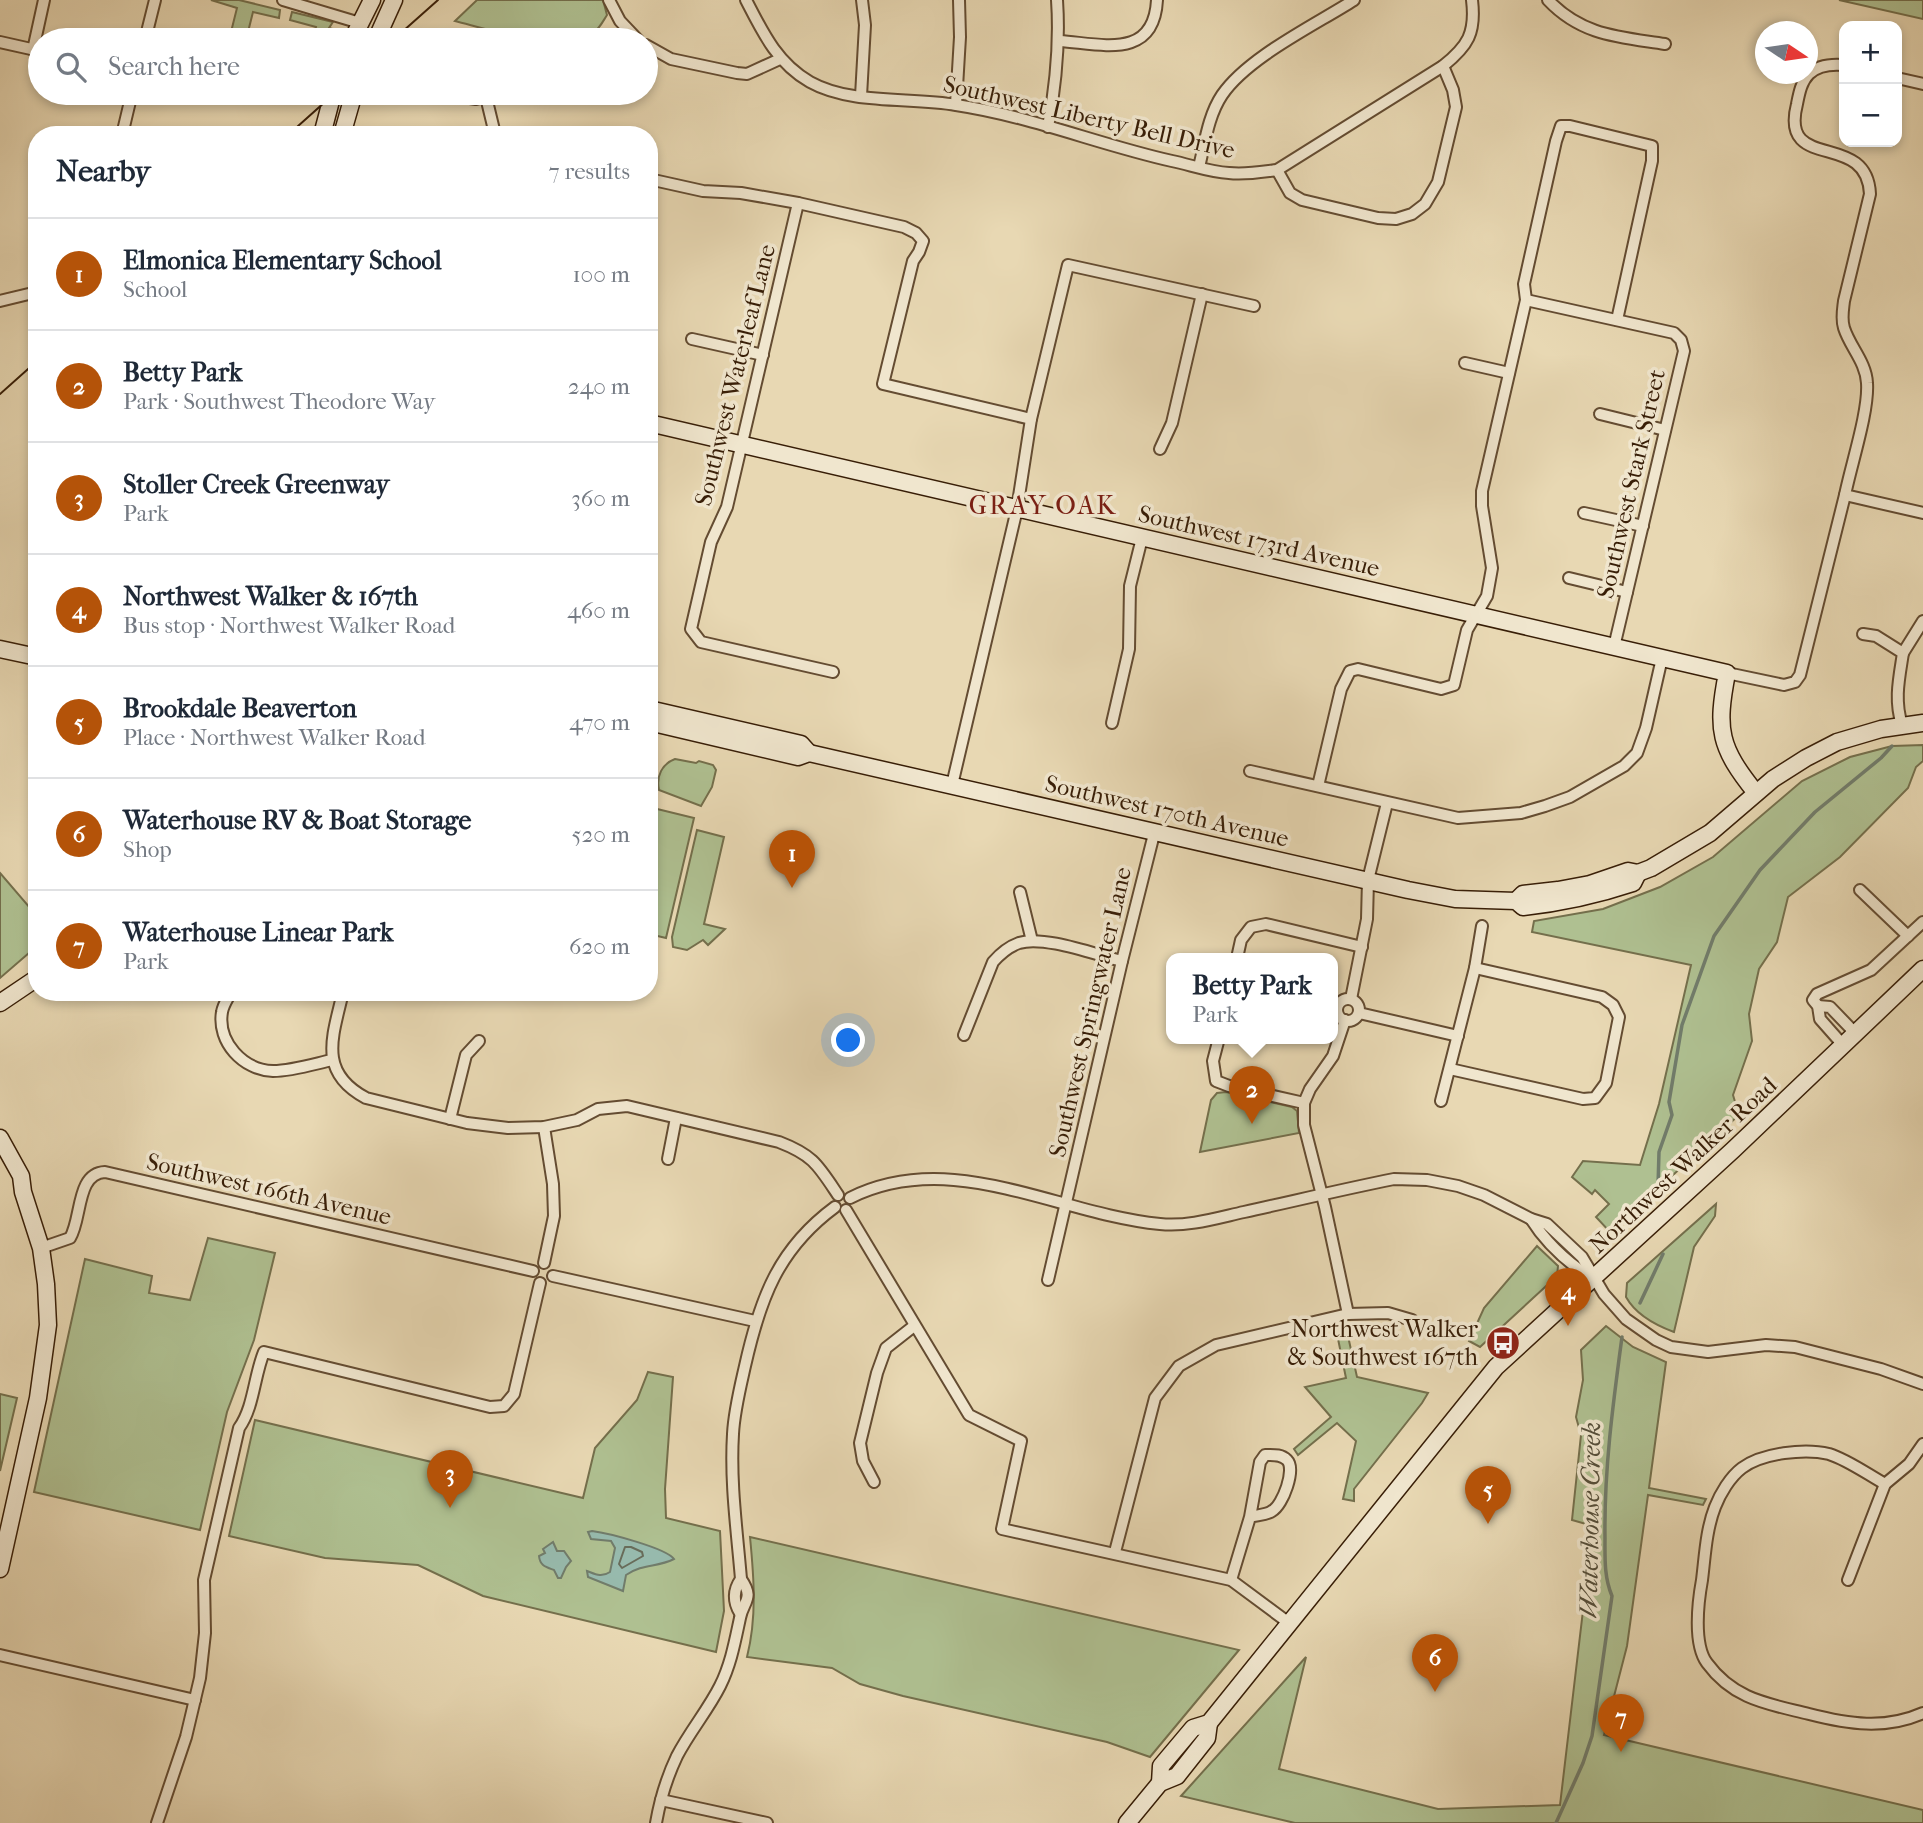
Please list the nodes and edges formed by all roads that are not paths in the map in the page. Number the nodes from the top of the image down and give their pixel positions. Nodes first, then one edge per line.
1 (44, 0) edge
2 (155, 0) edge
3 (283, 0) edge
4 (372, 0) edge
5 (394, 0) edge
6 (609, 0) edge
7 (746, 0) edge
8 (862, 0) edge
9 (959, 0) edge
10 (1057, 0) edge
11 (1157, 0) edge
12 (1354, 0) edge
13 (1472, 0) edge
14 (1548, 0) edge
15 (360, 23) junction
16 (40, 28) edge
17 (148, 28) edge
18 (358, 28) edge
19 (381, 28) edge
20 (627, 28) edge
21 (1060, 41) junction
22 (0, 42) edge
23 (1665, 44) dead end
24 (28, 49) edge
25 (658, 52) edge
26 (780, 59) junction
27 (1839, 65) edge
28 (1443, 66) junction
29 (1902, 79) edge
30 (1923, 84) edge
31 (861, 96) junction
32 (956, 104) junction
33 (129, 105) edge
34 (330, 105) edge
35 (351, 105) edge
36 (488, 105) edge
37 (124, 126) edge
38 (324, 126) edge
39 (345, 126) edge
40 (493, 126) edge
41 (1048, 127) junction
42 (1199, 167) junction
43 (1277, 170) junction
44 (658, 181) edge
45 (798, 203) junction
46 (28, 294) edge
47 (1202, 294) junction
48 (1525, 300) junction
49 (0, 301) edge
50 (1254, 306) dead end
51 (1617, 320) junction
52 (692, 339) dead end
53 (763, 355) junction
54 (1465, 363) dead end
55 (1509, 373) junction
56 (1600, 414) dead end
57 (1031, 419) junction
58 (658, 425) edge
59 (1665, 430) junction
60 (742, 445) junction
61 (1160, 449) dead end
62 (1844, 495) junction
63 (1017, 509) junction
64 (1584, 513) dead end
65 (1923, 513) edge
66 (1643, 526) junction
67 (1142, 538) junction
68 (1569, 578) dead end
69 (1627, 592) junction
70 (1475, 614) junction
71 (1923, 621) edge
72 (1863, 634) dead end
73 (1614, 647) junction
74 (0, 649) edge
75 (1903, 653) junction
76 (28, 655) edge
77 (1662, 658) junction
78 (833, 672) dead end
79 (1727, 673) junction
80 (658, 711) edge
81 (1112, 723) dead end
82 (1923, 723) edge
83 (658, 724) edge
84 (1902, 725) junction
85 (809, 753) junction
86 (1250, 771) dead end
87 (952, 785) junction
88 (1318, 786) junction
89 (1756, 793) junction
90 (1387, 803) junction
91 (1155, 830) junction
92 (1368, 880) junction
93 (1860, 890) dead end
94 (1020, 892) dead end
95 (1923, 922) edge
96 (1482, 926) dead end
97 (1908, 936) junction
98 (1032, 941) junction
99 (1362, 947) junction
100 (1238, 953) edge
101 (1122, 961) junction
102 (1475, 968) junction
103 (1923, 970) edge
104 (28, 984) edge
105 (1351, 999) junction
106 (226, 1001) edge
107 (341, 1001) edge
108 (0, 1003) edge
109 (1818, 1006) junction
110 (1359, 1013) junction
111 (1345, 1020) junction
112 (1856, 1034) junction
113 (964, 1035) dead end
114 (1458, 1036) junction
115 (479, 1041) dead end
116 (1338, 1041) edge
117 (1217, 1044) edge
118 (1337, 1044) edge
119 (1843, 1045) junction
120 (332, 1060) junction
121 (1450, 1069) junction
122 (1441, 1101) dead end
123 (1304, 1103) junction
124 (676, 1118) junction
125 (450, 1119) junction
126 (544, 1127) junction
127 (0, 1138) edge
128 (0, 1159) edge
129 (668, 1159) dead end
130 (23, 1192) junction
131 (1322, 1194) junction
132 (838, 1195) junction
133 (849, 1198) junction
134 (1066, 1203) junction
135 (835, 1207) junction
136 (846, 1210) junction
137 (41, 1248) junction
138 (544, 1263) junction
139 (533, 1271) junction
140 (553, 1276) junction
141 (1593, 1279) junction
142 (1048, 1280) dead end
143 (540, 1283) junction
144 (1348, 1314) junction
145 (1412, 1320) dead end
146 (755, 1321) junction
147 (914, 1326) junction
148 (1923, 1384) edge
149 (1923, 1444) edge
150 (874, 1482) dead end
151 (1885, 1484) junction
152 (1250, 1517) junction
153 (1115, 1552) junction
154 (0, 1569) edge
155 (1231, 1580) junction
156 (1848, 1580) dead end
157 (1289, 1623) junction
158 (0, 1655) edge
159 (195, 1700) junction
160 (1923, 1713) edge
161 (661, 1800) junction
162 (157, 1823) edge
163 (656, 1823) edge
164 (767, 1823) edge
165 (1127, 1823) edge

1 - 16 street
2 - 17 street
3 - 15 street
4 - 15 main road
5 - 19 main road
6 - 20 street
7 - 26 street, Southwest Liberty Bell Drive
8 - 31 street
9 - 32 street
10 - 21 street
11 - 21 street
12 - 42 street
13 - 28 street, Southwest Liberty Bell Drive
14 - 23 street
15 - 18 main road
21 - 41 street
22 - 24 street
25 - 26 street
26 - 31 street, Southwest Liberty Bell Drive
27 - 62 street
28 - 43 street, Southwest Liberty Bell Drive
28 - 43 street
29 - 30 street
31 - 32 street, Southwest Liberty Bell Drive
32 - 41 street, Southwest Liberty Bell Drive
33 - 37 street
34 - 38 main road
35 - 39 main road
36 - 40 street
41 - 42 street, Southwest Liberty Bell Drive
42 - 43 street, Southwest Liberty Bell Drive
44 - 45 street
45 - 53 street, Southwest Waterleaf Lane
45 - 57 street
46 - 49 street
47 - 50 street
47 - 57 street
47 - 61 street
48 - 51 street
48 - 51 street
48 - 55 street
51 - 59 street, Southwest Stark Street
52 - 53 street
53 - 60 street, Southwest Waterleaf Lane
54 - 55 street
55 - 70 street
56 - 59 street
57 - 63 street
58 - 60 main road, Southwest 173rd Avenue
59 - 66 street, Southwest Stark Street
60 - 63 main road, Southwest 173rd Avenue
60 - 78 street, Southwest Waterleaf Lane
62 - 65 street
62 - 79 street
63 - 67 main road, Southwest 173rd Avenue
63 - 87 street
64 - 66 street
66 - 69 street, Southwest Stark Street
67 - 70 main road, Southwest 173rd Avenue
67 - 81 street
68 - 69 street
69 - 73 street, Southwest Stark Street
70 - 73 main road, Southwest 173rd Avenue
70 - 88 street
71 - 75 street
72 - 75 street
73 - 77 main road, Southwest 173rd Avenue
74 - 76 main road
75 - 84 street
77 - 79 main road, Southwest 173rd Avenue
77 - 90 street
79 - 89 main road
80 - 85 main road, Southwest 170th Avenue
82 - 84 main road, Southwest 170th Avenue
83 - 85 main road, Southwest 170th Avenue
84 - 89 main road, Southwest 170th Avenue
85 - 87 main road, Southwest 170th Avenue
86 - 88 street
87 - 91 main road, Southwest 170th Avenue
88 - 90 street
89 - 92 main road, Southwest 170th Avenue
90 - 92 street
91 - 92 main road, Southwest 170th Avenue
91 - 101 street, Southwest Springwater Lane
92 - 99 street
93 - 97 street
94 - 98 street
95 - 97 street
96 - 102 street
97 - 109 street
98 - 101 street
98 - 113 street
99 - 100 street
99 - 105 street
101 - 134 street, Southwest Springwater Lane
102 - 114 street
102 - 121 street
103 - 112 main road, Northwest Walker Road
104 - 108 main road
105 - 110 street
105 - 111 street
106 - 120 street
107 - 120 street
109 - 112 street
109 - 119 street
110 - 111 street
110 - 114 street
111 - 116 street
112 - 119 main road, Northwest Walker Road
114 - 121 street
115 - 125 street
117 - 123 street
118 - 123 street
119 - 141 main road, Northwest Walker Road
120 - 125 street
121 - 122 street
123 - 131 street
124 - 126 street
124 - 129 street
124 - 132 street
125 - 126 street
126 - 138 street
127 - 130 main road
128 - 130 main road
130 - 137 main road
131 - 134 street
131 - 141 street
131 - 144 street
132 - 133 street
132 - 135 street
133 - 134 street
133 - 136 street
134 - 142 street, Southwest Springwater Lane
135 - 136 street
135 - 146 street
136 - 147 street
137 - 139 street, Southwest 166th Avenue
137 - 154 main road
138 - 139 street
138 - 140 street
139 - 143 street
140 - 143 street
140 - 146 street
141 - 148 street
141 - 157 main road, Northwest Walker Road
143 - 159 street
144 - 145 street
144 - 153 street
146 - 161 street
147 - 150 street
147 - 153 street
149 - 151 street
151 - 156 street
151 - 160 street
152 - 152 street
152 - 155 street
153 - 155 street
155 - 157 street
157 - 165 main road, Northwest Walker Road
158 - 159 street
159 - 162 street
161 - 163 street
161 - 164 street

